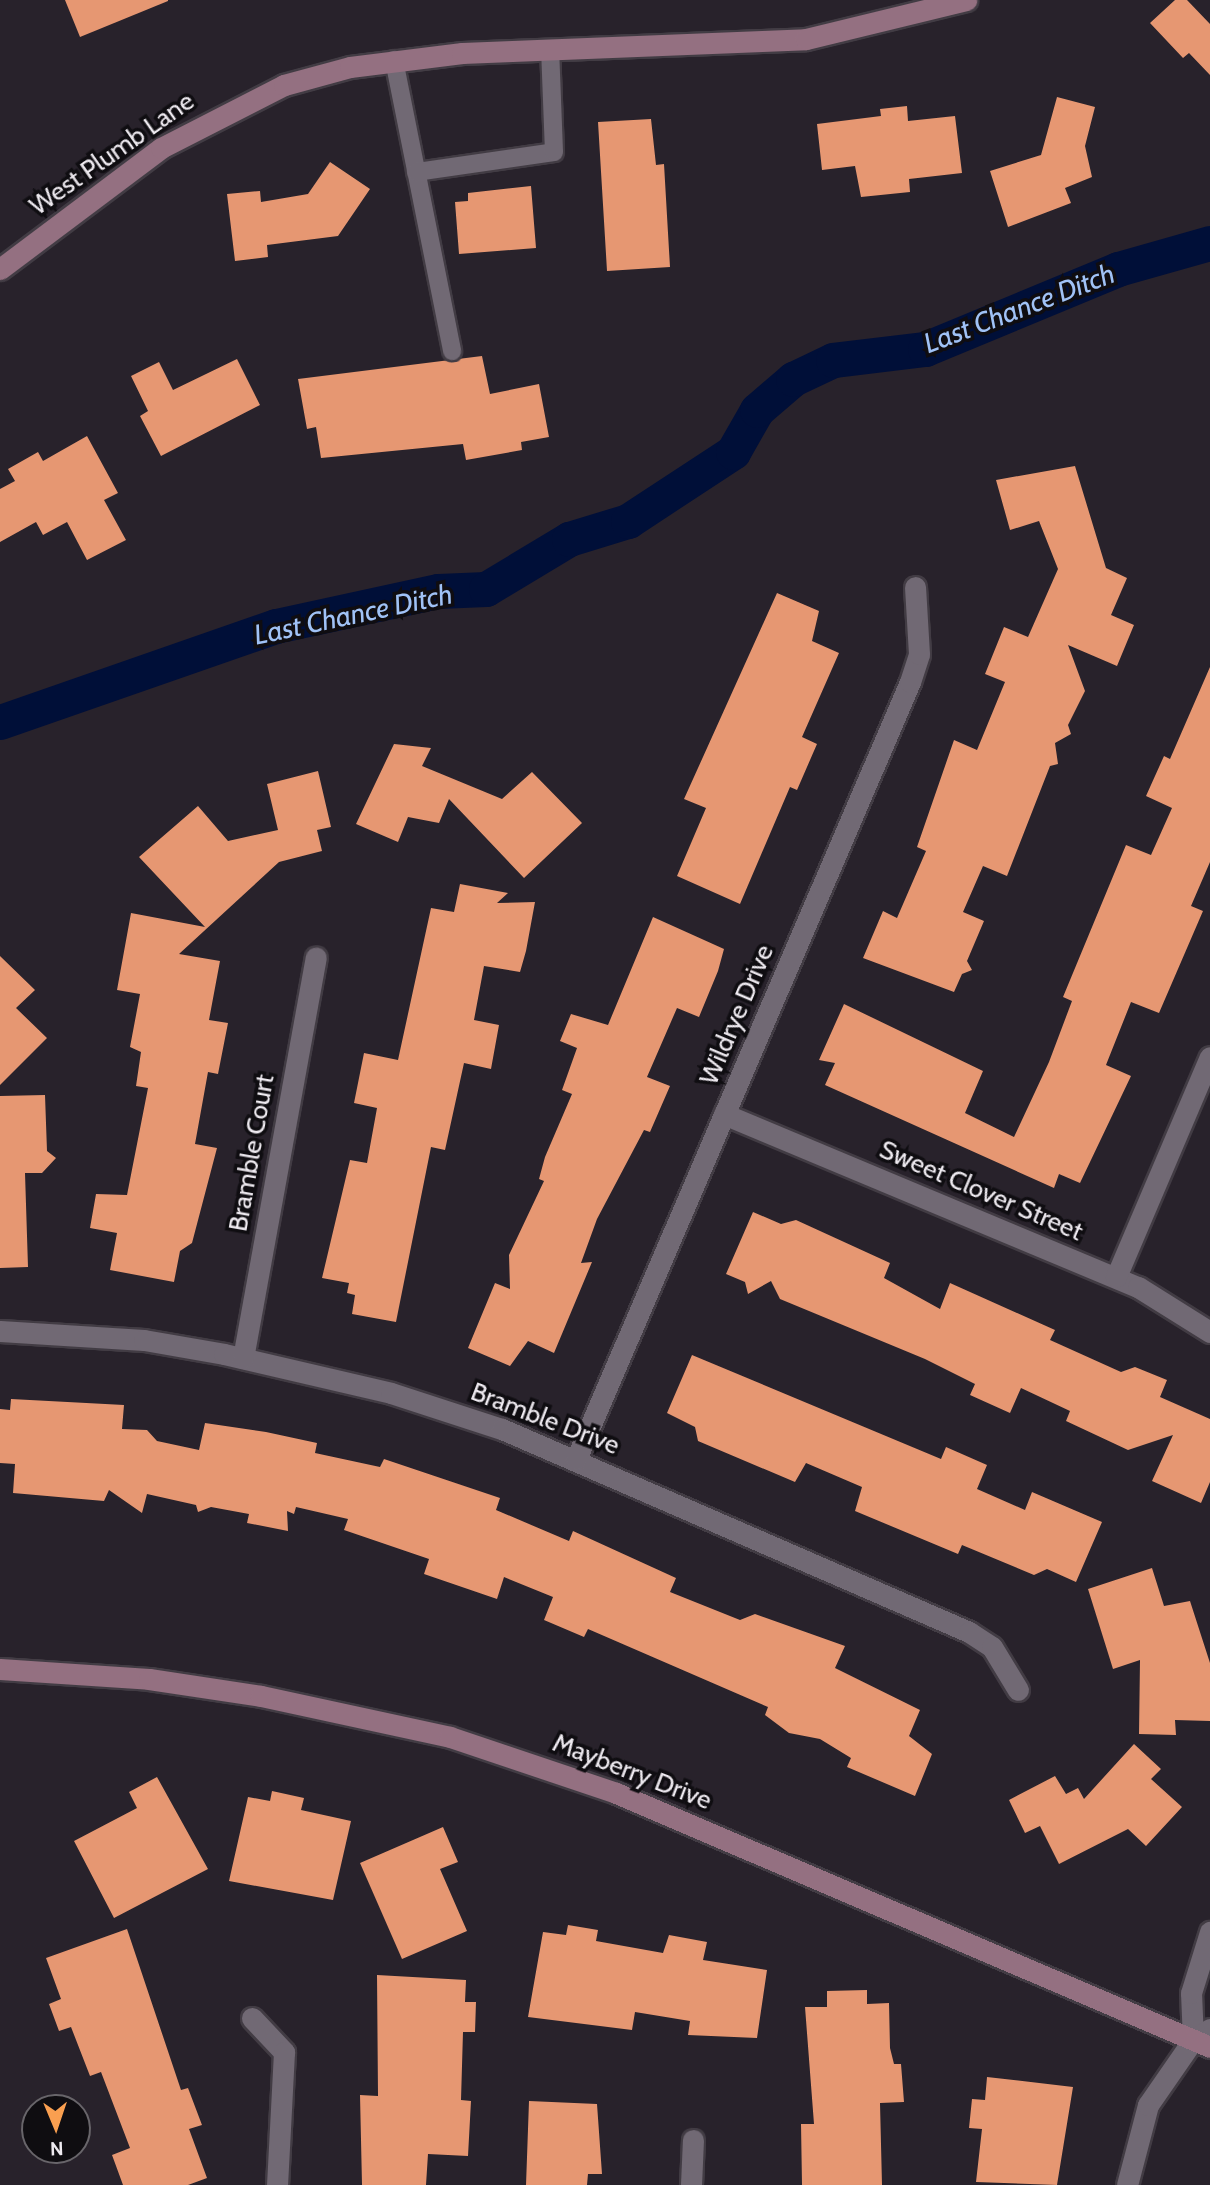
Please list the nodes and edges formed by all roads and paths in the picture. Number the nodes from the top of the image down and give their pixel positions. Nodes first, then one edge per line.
1 (966, 0) edge
2 (550, 49) junction
3 (394, 60) junction
4 (416, 172) junction
5 (0, 269) edge
6 (452, 351) dead end
7 (915, 587) dead end
8 (316, 958) dead end
9 (1210, 1057) edge
10 (724, 1114) junction
11 (1116, 1278) junction
12 (0, 1331) edge
13 (1210, 1332) edge
14 (243, 1358) junction
15 (576, 1459) junction
16 (0, 1669) edge
17 (1018, 1690) dead end
18 (1210, 1932) edge
19 (252, 2018) dead end
20 (1204, 2038) edge
21 (693, 2140) dead end
22 (277, 2185) edge
23 (691, 2185) edge
24 (1127, 2185) edge

1 - 2 main road, West Plumb Lane
2 - 3 main road, West Plumb Lane
2 - 4 lane
3 - 4 lane
3 - 5 main road, West Plumb Lane
4 - 6 lane
7 - 10 street, Wildrye Drive
8 - 14 street, Bramble Court
9 - 11 street
10 - 11 street, Sweet Clover Street
10 - 15 street, Wildrye Drive
11 - 13 street, Sweet Clover Street
12 - 14 street, Bramble Drive
14 - 15 street, Bramble Drive
15 - 17 street, Bramble Drive
16 - 20 main road, Mayberry Drive
18 - 20 street
19 - 22 street
20 - 24 street
21 - 23 street

